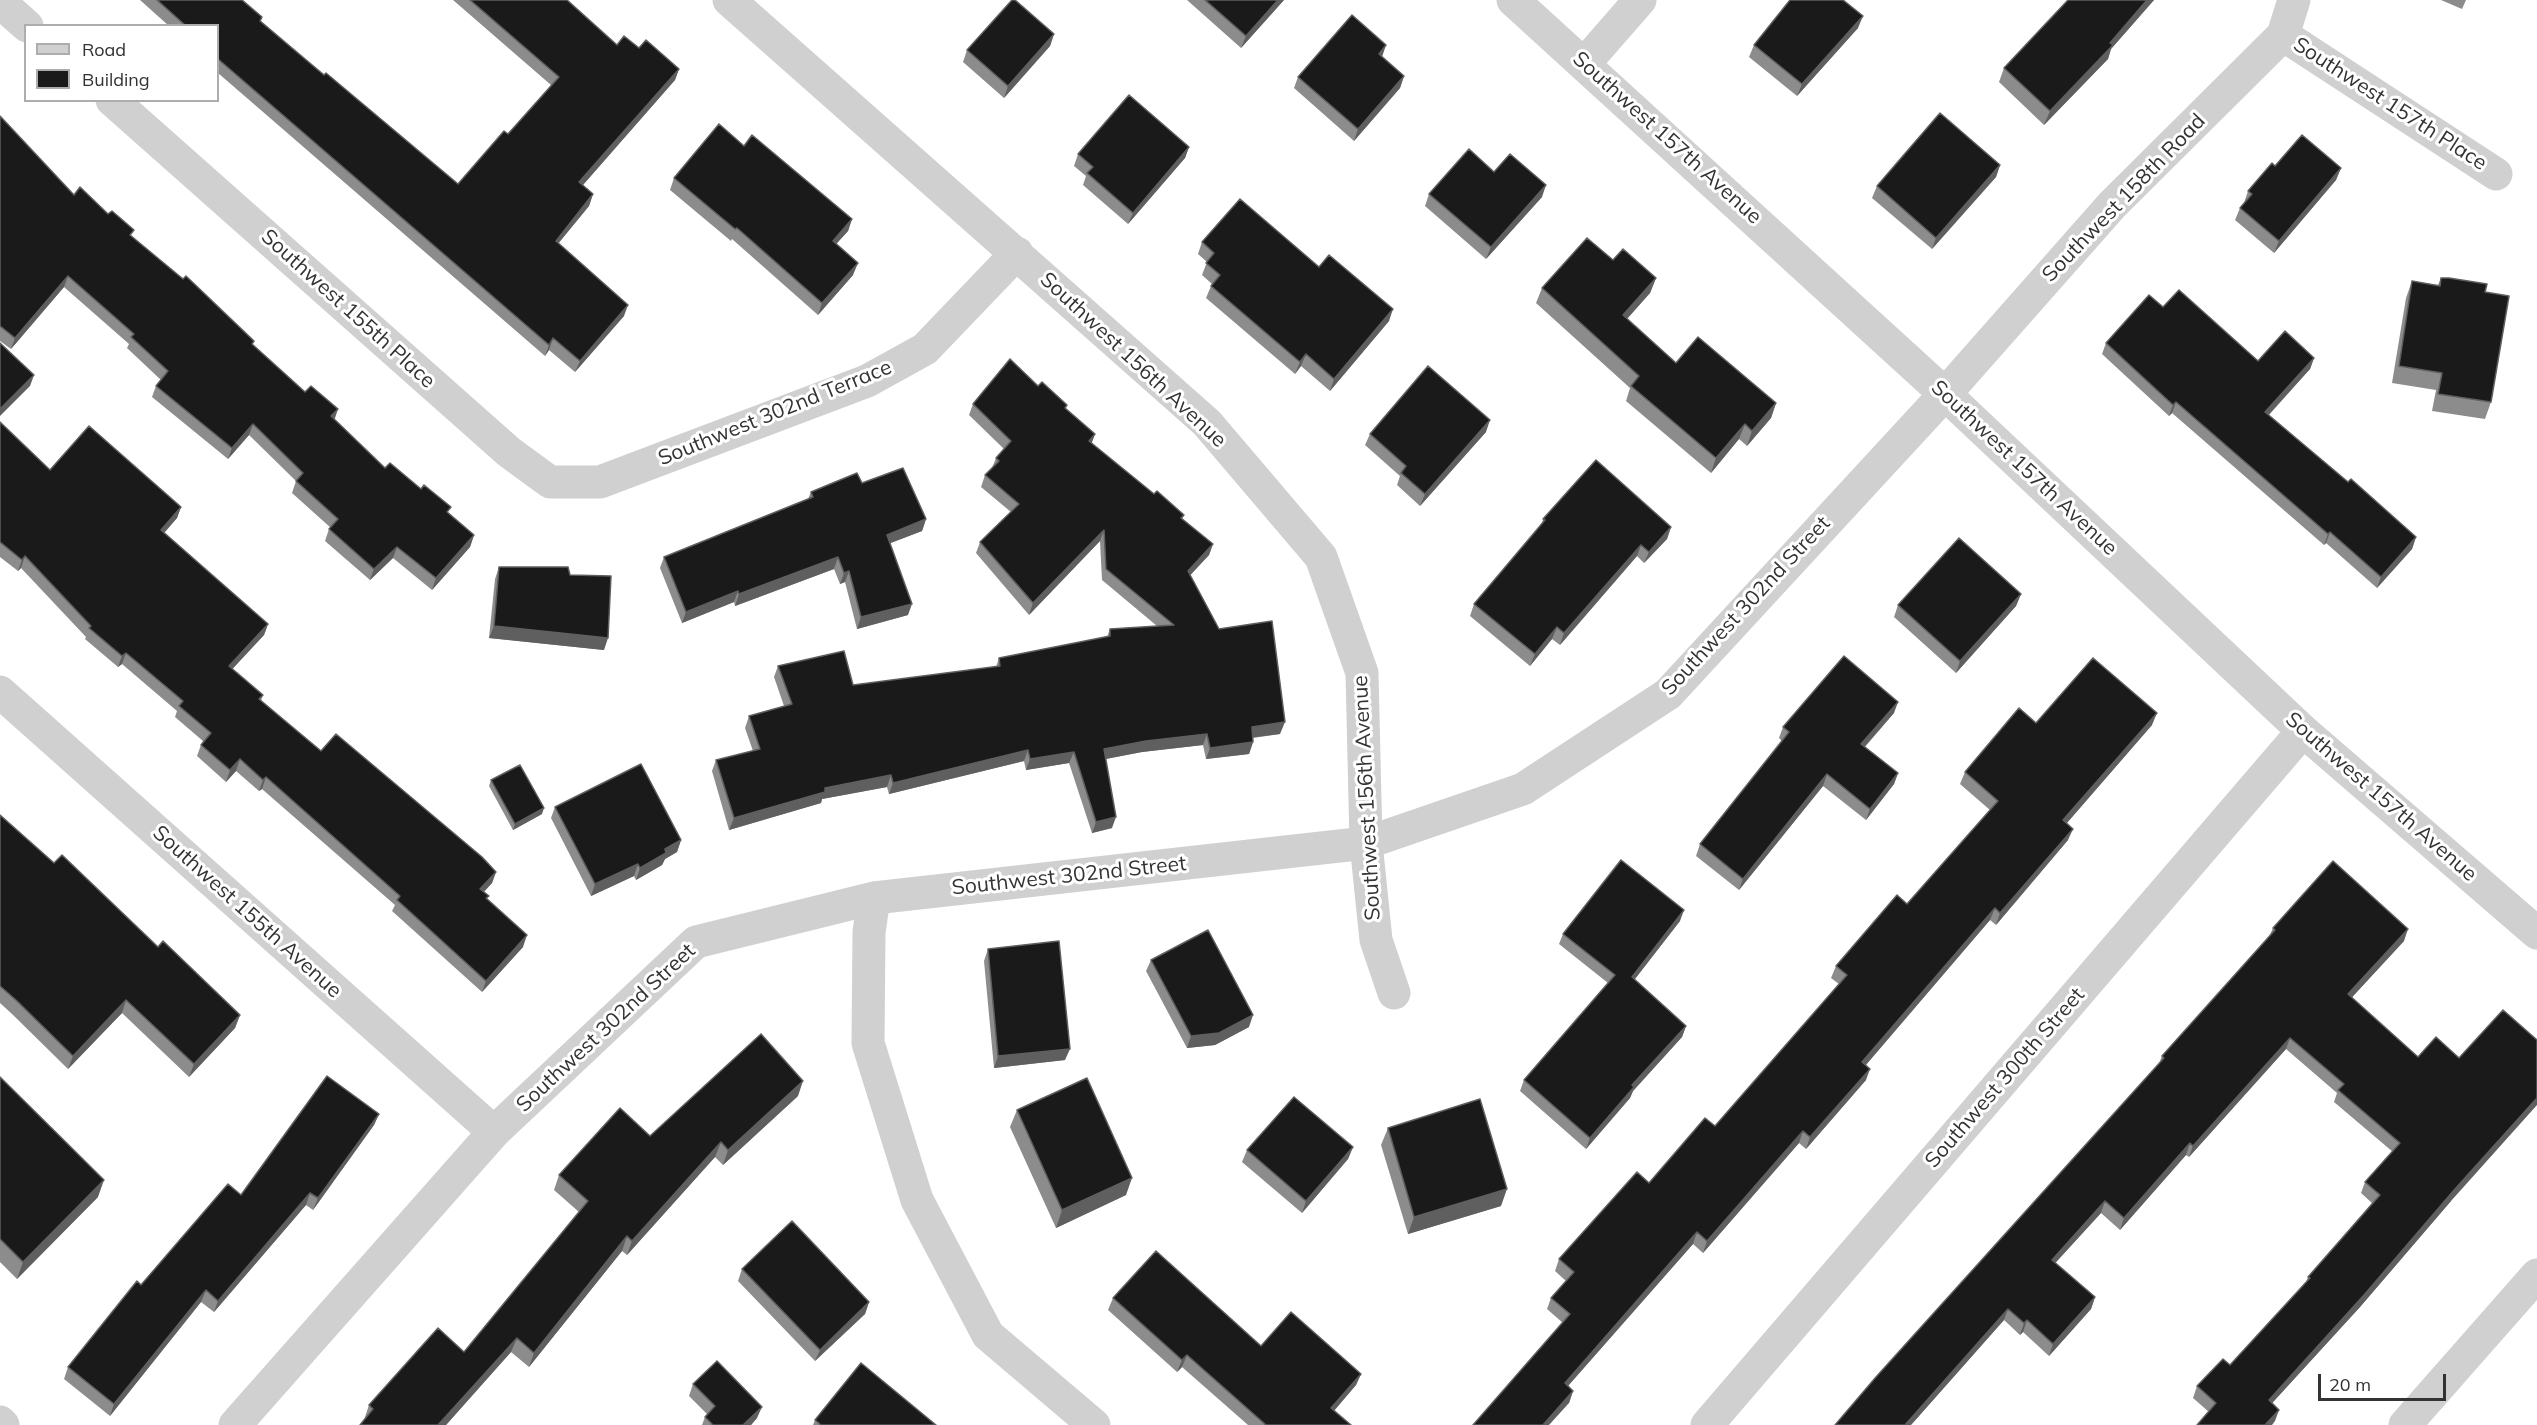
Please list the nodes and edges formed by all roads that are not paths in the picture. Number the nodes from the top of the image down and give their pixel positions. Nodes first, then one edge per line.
1 (729, 0) edge
2 (1513, 0) edge
3 (1640, 0) edge
4 (2294, 0) edge
5 (0, 2) edge
6 (25, 24) edge
7 (2283, 35) junction
8 (1585, 63) junction
9 (114, 102) edge
10 (2496, 174) dead end
11 (1017, 254) junction
12 (1945, 394) junction
13 (600, 482) joint
14 (0, 692) edge
15 (2303, 731) junction
16 (1366, 843) junction
17 (874, 898) junction
18 (2537, 933) edge
19 (1394, 993) dead end
20 (494, 1132) junction
21 (2537, 1275) edge
22 (0, 1422) edge
23 (3, 1425) edge
24 (235, 1425) edge
25 (1094, 1425) edge
26 (1707, 1425) edge
27 (2405, 1425) edge

1 - 11 street, Southwest 156th Avenue
2 - 8 street, Southwest 157th Avenue
3 - 8 street
4 - 7 street, Southwest 158th Road
5 - 6 street
7 - 10 street, Southwest 157th Place
7 - 12 street, Southwest 158th Road
8 - 12 street, Southwest 157th Avenue
9 - 13 street, Southwest 155th Place
11 - 13 street, Southwest 302nd Terrace
11 - 16 street, Southwest 156th Avenue
12 - 15 street, Southwest 157th Avenue
12 - 16 street, Southwest 302nd Street
14 - 20 street, Southwest 155th Avenue
15 - 18 street, Southwest 157th Avenue
15 - 26 street, Southwest 300th Street
16 - 17 street, Southwest 302nd Street
16 - 19 street, Southwest 156th Avenue
17 - 20 street, Southwest 302nd Street
17 - 25 street
20 - 24 street, Southwest 302nd Street
21 - 27 street
22 - 23 street

